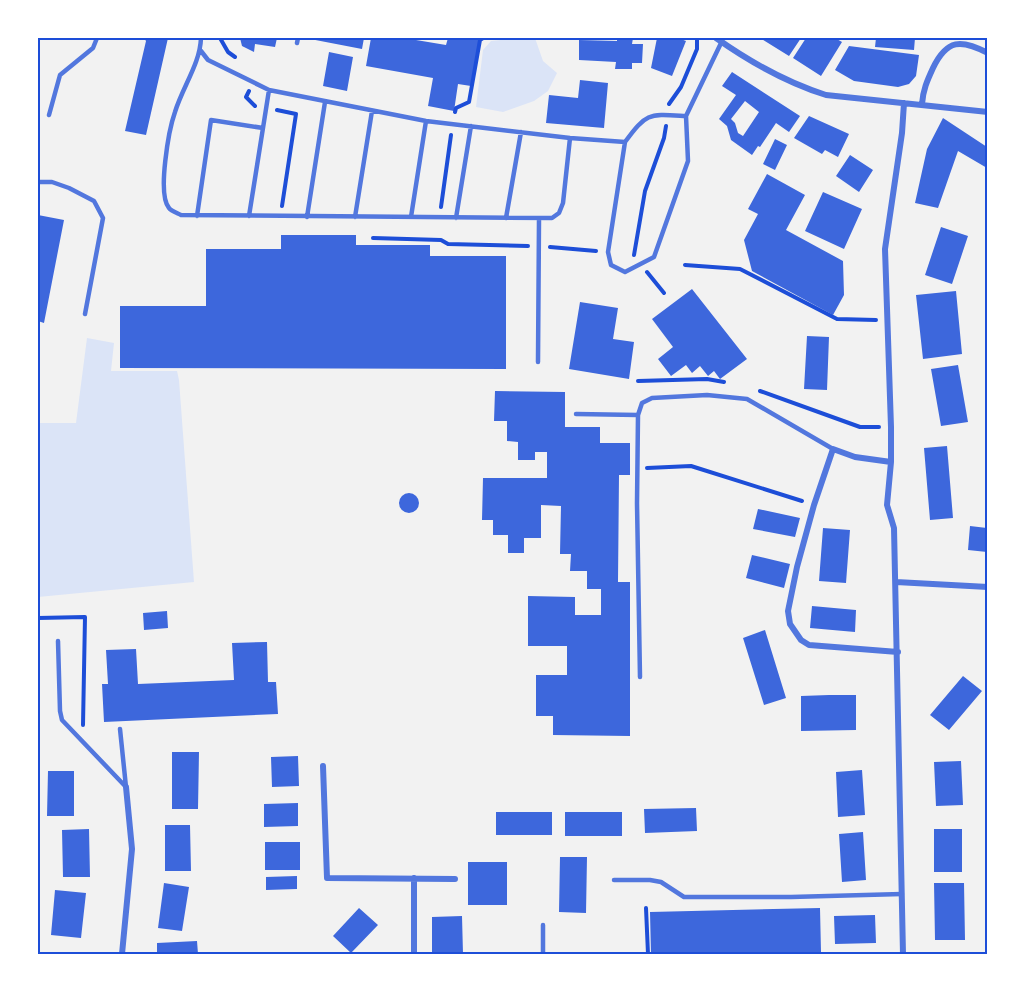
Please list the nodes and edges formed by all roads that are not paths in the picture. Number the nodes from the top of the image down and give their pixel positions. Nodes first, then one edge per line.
1 (97, 38) edge
2 (201, 38) edge
3 (719, 39) edge
4 (201, 51) junction
5 (987, 53) edge
6 (269, 90) junction
7 (325, 102) junction
8 (904, 103) junction
9 (922, 104) junction
10 (372, 111) junction
11 (987, 112) edge
12 (49, 115) dead end
13 (686, 116) junction
14 (426, 121) junction
15 (471, 126) junction
16 (263, 128) junction
17 (521, 132) junction
18 (570, 138) junction
19 (625, 142) junction
20 (38, 182) edge
21 (197, 216) junction
22 (249, 216) junction
23 (307, 217) junction
24 (355, 217) junction
25 (411, 217) junction
26 (456, 218) junction
27 (506, 218) junction
28 (539, 219) junction
29 (85, 314) dead end
30 (538, 362) dead end
31 (576, 414) dead end
32 (638, 416) junction
33 (833, 449) junction
34 (891, 462) junction
35 (896, 582) junction
36 (987, 587) edge
37 (58, 641) dead end
38 (898, 652) junction
39 (640, 677) dead end
40 (120, 729) dead end
41 (323, 766) dead end
42 (126, 787) junction
43 (414, 878) junction
44 (455, 879) dead end
45 (614, 880) dead end
46 (902, 894) junction
47 (543, 925) dead end
48 (122, 954) edge
49 (414, 954) edge
50 (543, 954) edge
51 (903, 954) edge

1 - 12 lane
2 - 4 lane
3 - 8 street
3 - 13 lane
4 - 6 lane
4 - 21 lane
5 - 9 street
6 - 7 lane
6 - 16 lane
7 - 10 lane
7 - 23 lane
8 - 9 street
8 - 34 street
9 - 11 street
10 - 14 lane
10 - 24 lane
13 - 19 lane
13 - 19 lane
14 - 15 lane
14 - 25 lane
15 - 17 lane
15 - 26 lane
16 - 21 lane
16 - 22 lane
17 - 18 lane
17 - 27 lane
18 - 19 lane
18 - 28 lane
20 - 29 lane
21 - 22 lane
22 - 23 lane
23 - 24 lane
24 - 25 lane
25 - 26 lane
26 - 27 lane
27 - 28 lane
28 - 30 lane
31 - 32 lane
32 - 33 lane
32 - 39 lane
33 - 34 street
33 - 38 street
34 - 35 street
35 - 36 street
35 - 38 street
37 - 42 lane
38 - 46 street
40 - 42 lane
41 - 43 street
42 - 48 street
43 - 44 street
43 - 49 street
45 - 46 lane
46 - 51 street
47 - 50 lane

